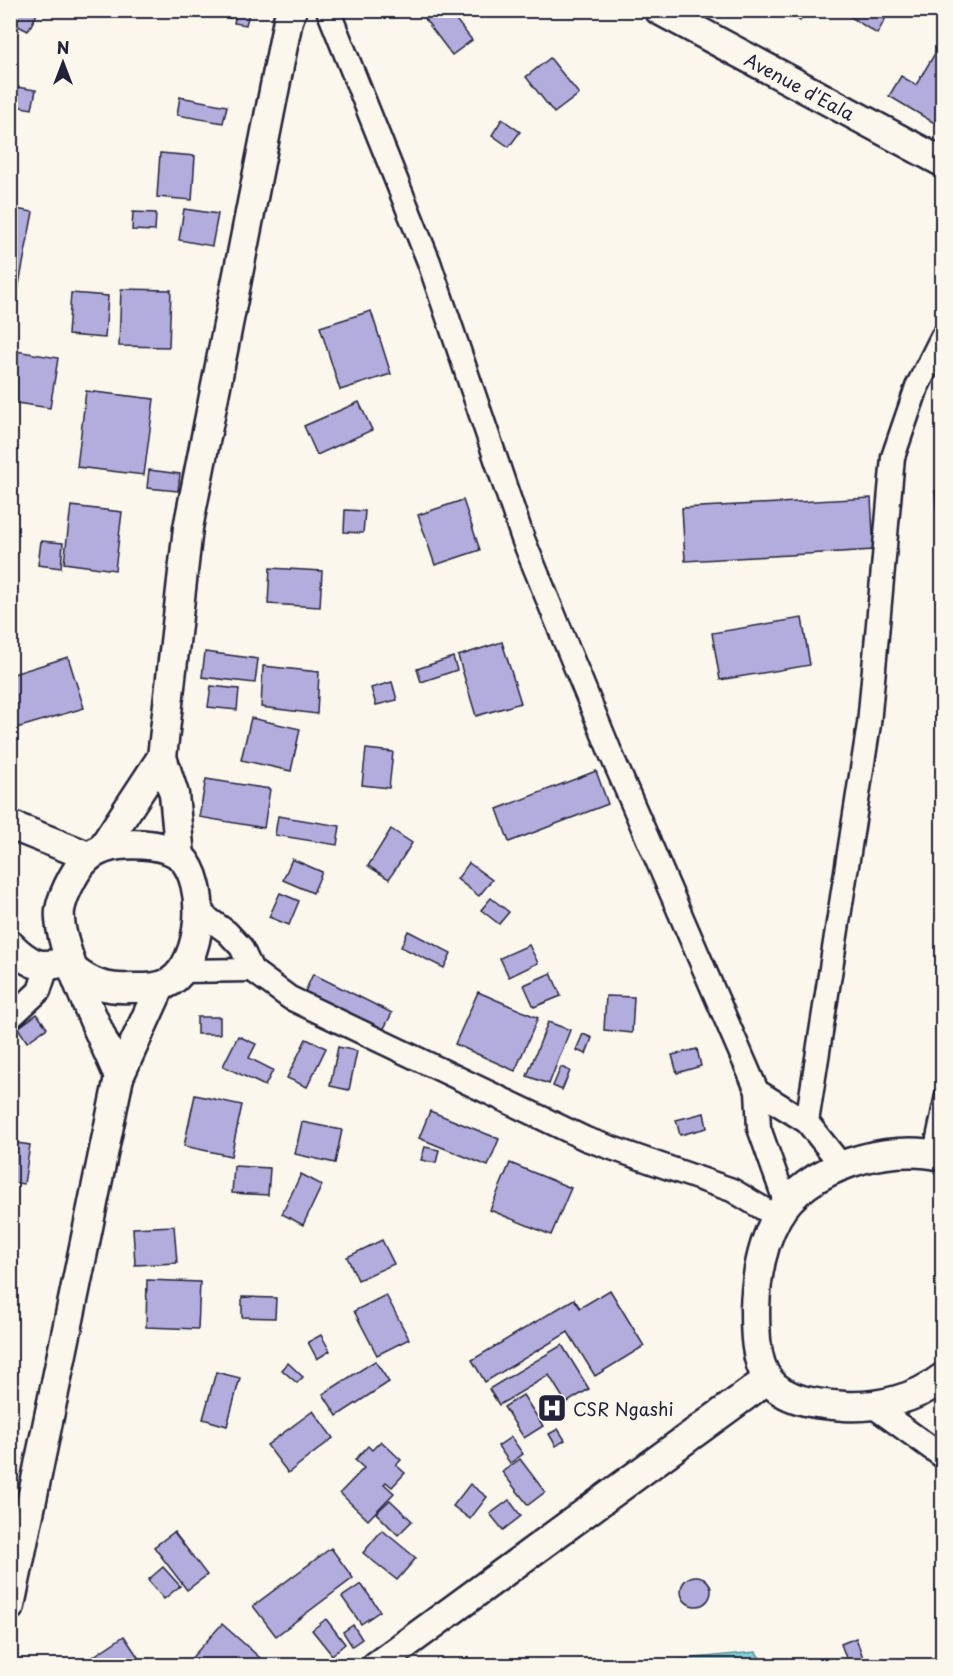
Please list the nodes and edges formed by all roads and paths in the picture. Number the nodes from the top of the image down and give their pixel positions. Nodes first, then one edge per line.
1 (292, 10) edge
2 (328, 10) edge
3 (659, 10) edge
4 (942, 162) edge
5 (942, 337) edge
6 (162, 757) junction
7 (10, 825) edge
8 (95, 851) junction
9 (180, 856) junction
10 (199, 912) junction
11 (10, 945) edge
12 (64, 967) junction
13 (252, 970) junction
14 (170, 979) junction
15 (10, 1018) edge
16 (119, 1077) junction
17 (942, 1090) edge
18 (757, 1091) junction
19 (807, 1122) junction
20 (936, 1154) edge
21 (842, 1166) junction
22 (781, 1210) junction
23 (942, 1378) edge
24 (768, 1379) junction
25 (873, 1406) junction
26 (942, 1456) edge
27 (10, 1606) edge
28 (376, 1665) edge

1 - 6 street
2 - 18 street
3 - 4 street, Avenue d'Eala
5 - 19 street
6 - 8 street
6 - 9 street
7 - 8 street
8 - 9 street
8 - 12 street
9 - 10 street
10 - 13 street
10 - 14 street
11 - 12 street
12 - 14 street
12 - 15 street
12 - 16 street
13 - 14 street
13 - 22 street
14 - 16 street
16 - 27 street
17 - 20 lane
18 - 19 street
18 - 22 street
19 - 21 street
20 - 21 street
21 - 22 street
22 - 24 street
23 - 25 street
24 - 25 street
24 - 28 street
25 - 26 street

